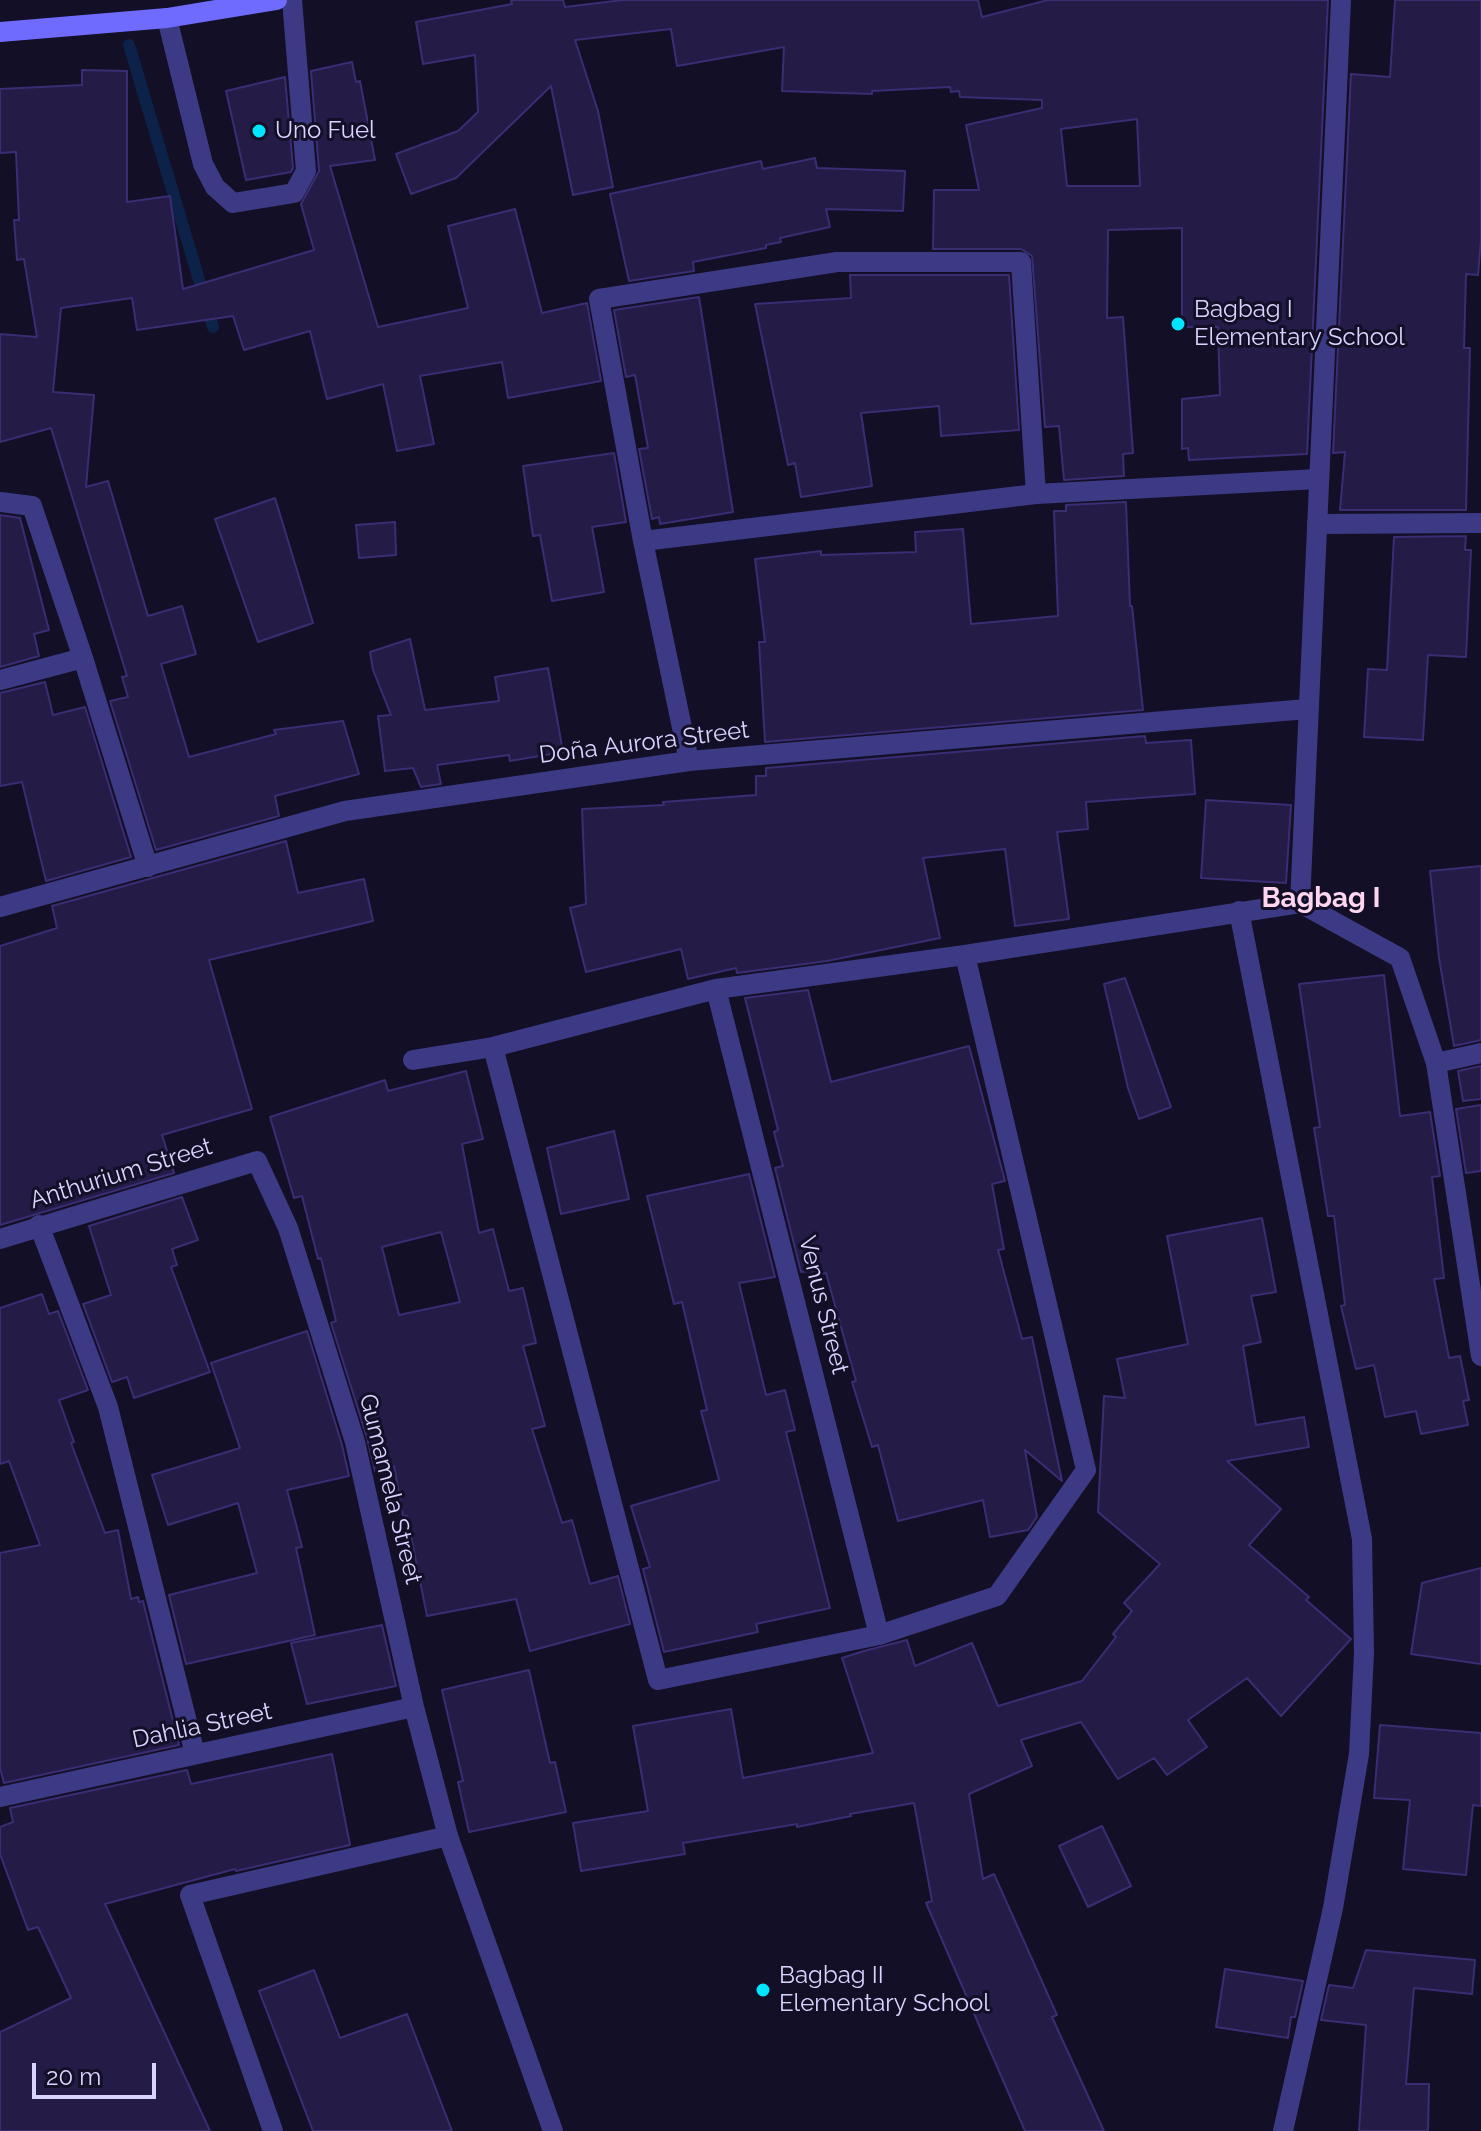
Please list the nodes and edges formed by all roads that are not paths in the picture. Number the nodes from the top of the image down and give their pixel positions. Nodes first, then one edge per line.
1 (277, 0) edge
2 (292, 0) edge
3 (1341, 0) edge
4 (187, 7) edge
5 (167, 18) junction
6 (0, 32) edge
7 (1318, 479) junction
8 (1036, 494) junction
9 (0, 502) edge
10 (1481, 523) edge
11 (1317, 524) junction
12 (643, 541) junction
13 (83, 658) junction
14 (0, 680) edge
15 (1307, 709) junction
16 (689, 761) junction
17 (148, 867) junction
18 (1300, 903) junction
19 (0, 907) edge
20 (1239, 911) junction
21 (965, 955) junction
22 (716, 989) junction
23 (493, 1047) junction
24 (1481, 1053) edge
25 (413, 1060) dead end
26 (1436, 1063) junction
27 (257, 1161) joint
28 (39, 1225) junction
29 (0, 1239) edge
30 (1478, 1320) edge
31 (1481, 1356) edge
32 (879, 1635) junction
33 (414, 1707) junction
34 (195, 1754) junction
35 (0, 1797) edge
36 (448, 1836) junction
37 (273, 2131) edge
38 (553, 2131) edge
39 (1283, 2131) edge

1 - 4 main road
2 - 5 street
3 - 7 street
4 - 5 main road
5 - 6 main road
7 - 8 street
7 - 11 street
8 - 12 street
8 - 12 street
9 - 13 street
10 - 11 street
11 - 15 street
12 - 16 street
13 - 14 street
13 - 17 street
15 - 16 street, Doña Aurora Street
15 - 18 street
16 - 17 street, Doña Aurora Street
17 - 19 street, Doña Aurora Street
18 - 20 street
18 - 26 street
20 - 21 street
20 - 39 street
21 - 22 street
21 - 32 street
22 - 23 street
22 - 32 street, Venus Street
23 - 25 street
23 - 32 street
24 - 26 street
26 - 30 street
27 - 28 street, Anthurium Street
27 - 33 street, Gumamela Street
28 - 29 street, Anthurium Street
28 - 34 street
30 - 31 street
33 - 34 street, Dahlia Street
33 - 36 street, Gumamela Street
34 - 35 street, Dahlia Street
36 - 37 street
36 - 38 street, Gumamela Street

